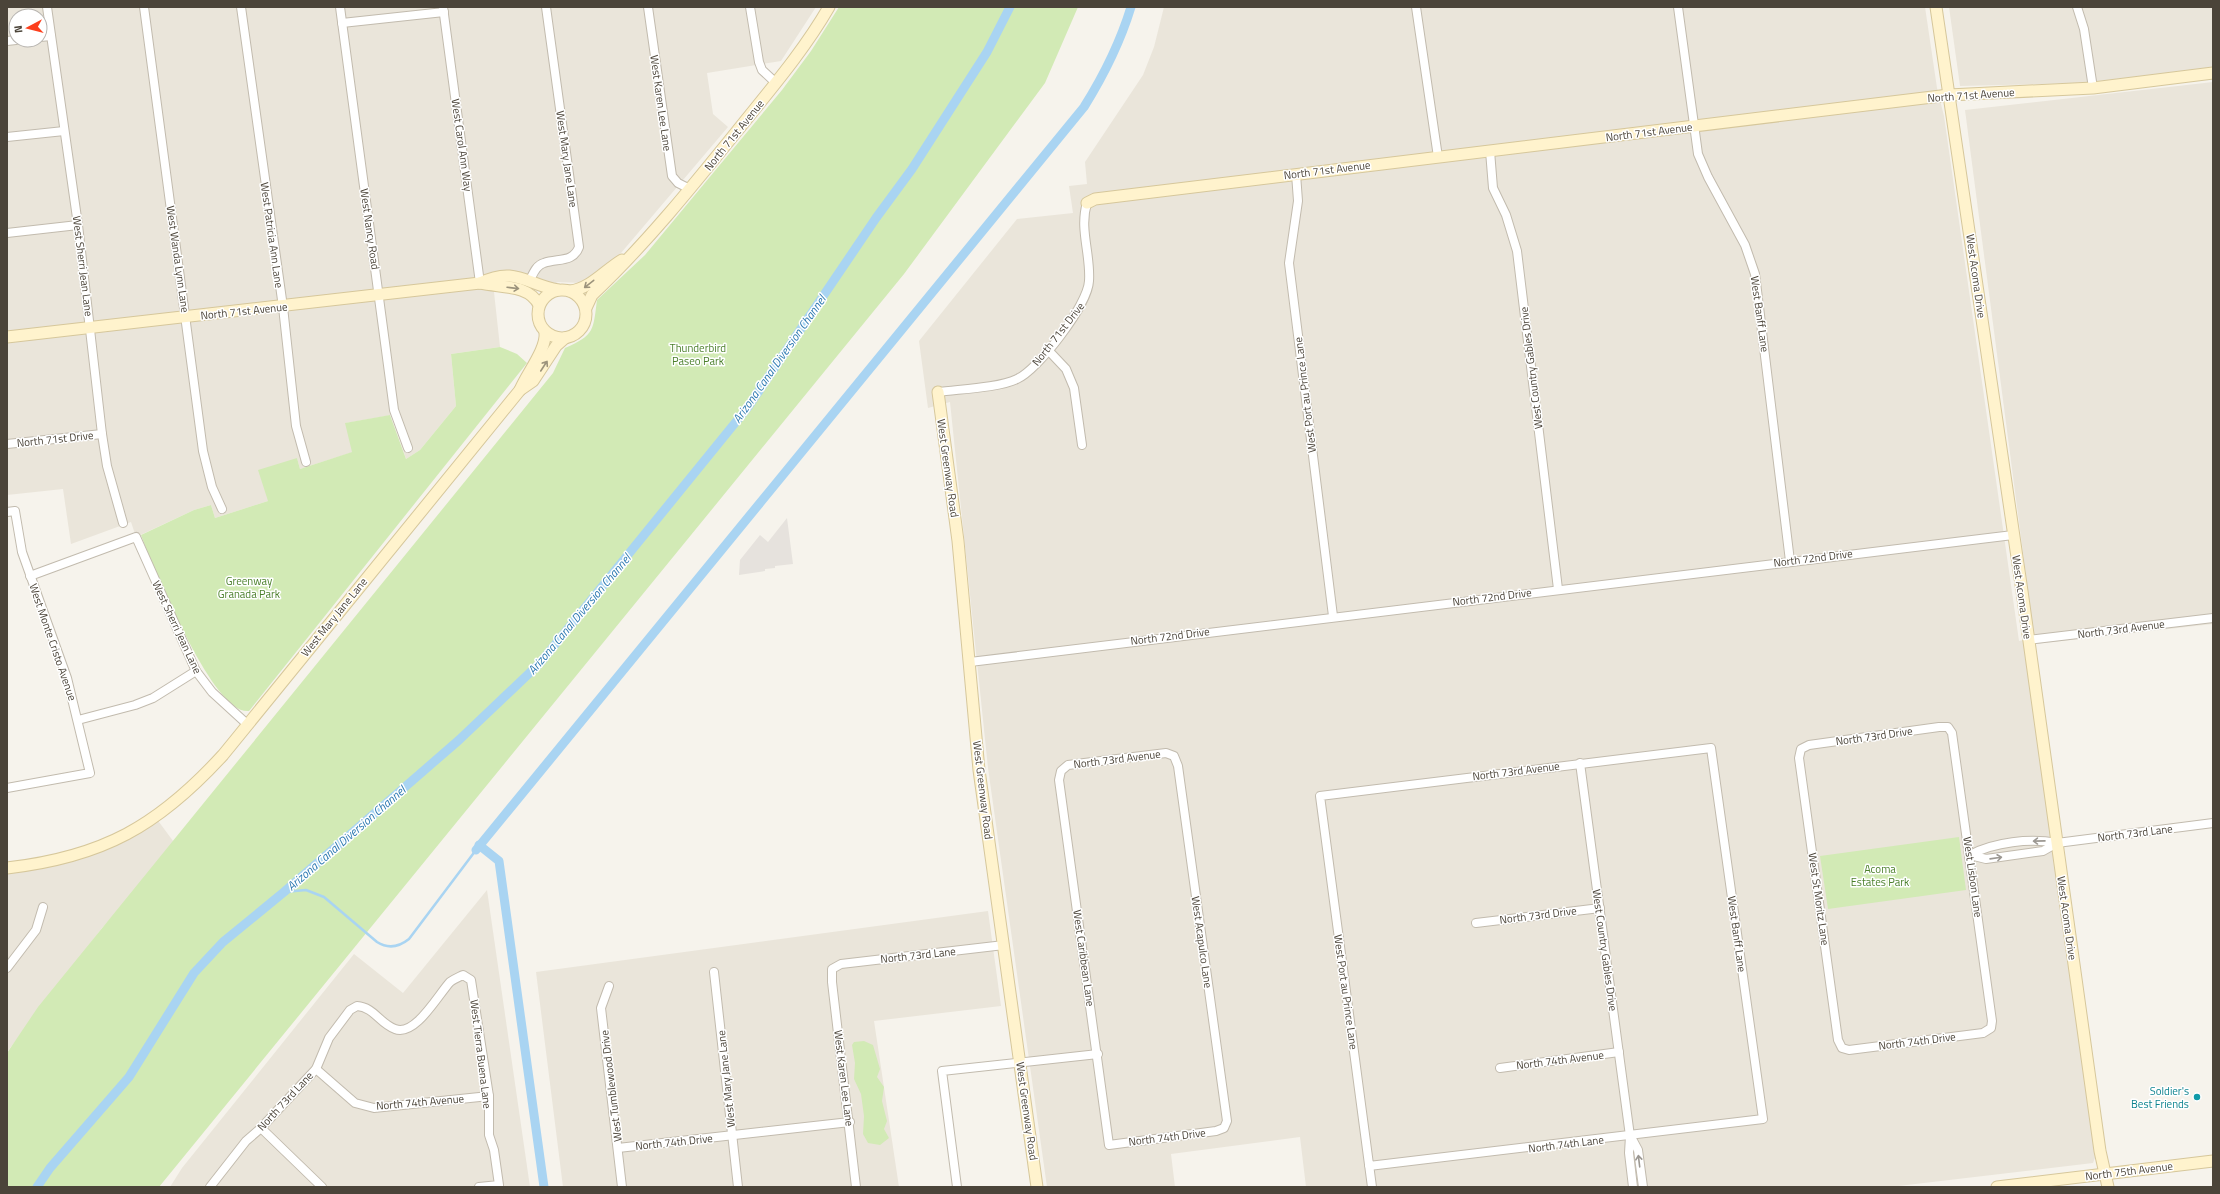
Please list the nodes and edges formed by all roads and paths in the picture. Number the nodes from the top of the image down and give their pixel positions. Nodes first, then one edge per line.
1 (47, 7) edge
2 (144, 7) edge
3 (241, 7) edge
4 (340, 7) edge
5 (546, 7) edge
6 (648, 7) edge
7 (750, 7) edge
8 (829, 7) edge
9 (1416, 7) edge
10 (1678, 7) edge
11 (1936, 7) edge
12 (2078, 7) edge
13 (443, 10) edge
14 (342, 23) junction
15 (48, 36) edge
16 (51, 36) junction
17 (2213, 73) edge
18 (776, 83) junction
19 (2093, 88) junction
20 (1949, 95) junction
21 (1694, 126) junction
22 (64, 131) junction
23 (7, 137) edge
24 (1490, 151) junction
25 (1438, 156) junction
26 (1296, 174) junction
27 (690, 189) junction
28 (1087, 203) joint
29 (78, 225) junction
30 (7, 233) edge
31 (630, 256) junction
32 (530, 280) junction
33 (480, 283) junction
34 (558, 290) junction
35 (570, 291) junction
36 (379, 294) junction
37 (539, 305) junction
38 (282, 307) junction
39 (586, 308) junction
40 (186, 317) junction
41 (91, 328) junction
42 (545, 332) junction
43 (7, 337) edge
44 (565, 338) junction
45 (1048, 350) junction
46 (520, 390) junction
47 (938, 392) joint
48 (102, 434) junction
49 (7, 444) edge
50 (1082, 445) dead end
51 (408, 448) dead end
52 (306, 462) dead end
53 (222, 509) dead end
54 (11, 512) edge
55 (123, 523) dead end
56 (2014, 535) junction
57 (1790, 561) junction
58 (30, 576) junction
59 (1558, 589) junction
60 (1332, 616) junction
61 (2213, 618) edge
62 (2028, 640) junction
63 (970, 662) junction
64 (196, 671) junction
65 (78, 720) junction
66 (247, 724) junction
67 (1948, 727) joint
68 (1711, 748) joint
69 (1801, 749) joint
70 (1174, 756) joint
71 (1580, 763) junction
72 (1061, 771) joint
73 (7, 788) edge
74 (1320, 796) joint
75 (2213, 823) edge
76 (2020, 842) junction
77 (2057, 843) junction
78 (2022, 854) junction
79 (1970, 855) junction
80 (7, 868) edge
81 (43, 907) dead end
82 (1600, 908) junction
83 (1476, 923) dead end
84 (1004, 945) junction
85 (7, 968) edge
86 (832, 969) joint
87 (714, 972) dead end
88 (463, 975) joint
89 (609, 986) dead end
90 (1991, 1028) joint
91 (1842, 1048) joint
92 (1619, 1052) junction
93 (1098, 1054) junction
94 (1020, 1063) junction
95 (1500, 1068) dead end
96 (316, 1069) junction
97 (489, 1096) junction
98 (1763, 1119) joint
99 (850, 1122) junction
100 (261, 1128) junction
101 (1224, 1128) joint
102 (732, 1135) junction
103 (1630, 1136) junction
104 (1109, 1144) joint
105 (618, 1148) junction
106 (2213, 1161) edge
107 (1369, 1166) junction
108 (2105, 1174) junction
109 (210, 1187) edge
110 (322, 1187) edge
111 (479, 1187) edge
112 (622, 1187) edge
113 (738, 1187) edge
114 (856, 1187) edge
115 (957, 1187) edge
116 (1037, 1187) edge
117 (1372, 1187) edge
118 (1633, 1187) edge
119 (1643, 1187) edge
120 (1997, 1187) edge
121 (2108, 1187) edge

1 - 16 street, West Sherri Jean Lane
2 - 40 street, West Wanda Lynn Lane
3 - 38 street, West Patricia Ann Lane
4 - 14 street, West Nancy Road
5 - 32 street, West Mary Jane Lane
6 - 27 street, West Karen Lee Lane
7 - 18 street
8 - 18 street, North 71st Avenue
9 - 25 street
10 - 21 street, West Banff Lane
11 - 20 street, West Acoma Drive
12 - 19 street
13 - 14 street
13 - 33 street, West Carol Ann Way
14 - 36 street, West Nancy Road
15 - 16 street
16 - 22 street, West Sherri Jean Lane
17 - 19 street, North 71st Avenue
18 - 27 street, North 71st Avenue
19 - 20 street, North 71st Avenue
20 - 21 street, North 71st Avenue
20 - 56 street, West Acoma Drive
21 - 24 street, North 71st Avenue
21 - 57 street, West Banff Lane
22 - 23 street
22 - 29 street, West Sherri Jean Lane
24 - 25 street, North 71st Avenue
24 - 59 street, West Country Gables Drive
25 - 26 street, North 71st Avenue
26 - 28 street, North 71st Avenue
26 - 60 street, West Port au Prince Lane
27 - 31 street, North 71st Avenue
28 - 45 street, North 71st Drive
29 - 30 street
29 - 41 street, West Sherri Jean Lane
31 -> 35 street, North 71st Avenue
31 - 39 street, North 71st Avenue
32 - 33 street, North 71st Avenue
32 - 34 street, North 71st Avenue
33 - 36 street, North 71st Avenue
33 -> 37 street, North 71st Avenue
34 - 35 street, North 71st Avenue
34 - 37 street
35 - 39 street
36 - 38 street, North 71st Avenue
36 - 51 street, West Nancy Road
37 - 42 street
38 - 40 street, North 71st Avenue
38 - 52 street, West Patricia Ann Lane
39 - 44 street, North 71st Avenue
40 - 41 street, North 71st Avenue
40 - 53 street, West Wanda Lynn Lane
41 - 43 street, North 71st Avenue
41 - 48 street, West Sherri Jean Lane
42 - 44 street
42 - 46 street, West Mary Jane Lane
46 -> 44 street, West Mary Jane Lane
45 - 47 street, North 71st Drive
45 - 50 street
46 - 66 street, West Mary Jane Lane
47 - 63 street, West Greenway Road
48 - 49 street, North 71st Drive
48 - 55 street, West Sherri Jean Lane
54 - 58 street, West Monte Cristo Avenue
56 - 57 street, North 72nd Drive
56 - 62 street, West Acoma Drive
57 - 59 street, North 72nd Drive
58 - 64 street, West Sherri Jean Lane
58 - 65 street, West Monte Cristo Avenue
59 - 60 street, North 72nd Drive
60 - 63 street, North 72nd Drive
61 - 62 street, North 73rd Avenue
62 - 77 street, West Acoma Drive
63 - 84 street, West Greenway Road
64 - 65 street
64 - 66 street, West Sherri Jean Lane
65 - 73 street, West Monte Cristo Avenue
66 - 80 street, West Mary Jane Lane
67 - 69 street, North 73rd Drive
67 - 79 street, West Lisbon Lane
68 - 71 street, North 73rd Avenue
68 - 98 street, West Banff Lane
69 - 91 street, West St Moritz Lane
70 - 72 street, North 73rd Avenue
70 - 101 street, West Acapulco Lane
71 - 74 street, North 73rd Avenue
71 - 82 street, West Country Gables Drive
72 - 93 street, West Caribbean Lane
74 - 107 street, West Port au Prince Lane
75 - 77 street, North 73rd Lane
77 -> 76 street, North 73rd Lane
76 - 78 street
76 - 79 street, North 73rd Lane
77 - 78 street, North 73rd Lane
77 - 108 street, West Acoma Drive
79 -> 78 street, North 73rd Lane
79 - 90 street, West Lisbon Lane
81 - 85 street
82 - 83 street, North 73rd Drive
82 - 92 street, West Country Gables Drive
84 - 86 street, North 73rd Lane
84 - 94 street, West Greenway Road
86 - 99 street, West Karen Lee Lane
87 - 102 street, West Mary Jane Lane
88 - 96 street, North 73rd Lane
88 - 97 street, West Tierra Buena Lane
89 - 105 street, West Tumblewood Drive
90 - 91 street, North 74th Drive
92 - 95 street, North 74th Avenue
92 - 103 street, West Country Gables Drive
93 - 94 street
93 - 104 street, West Caribbean Lane
94 - 115 street
94 - 116 street, West Greenway Road
96 - 97 street, North 74th Avenue
96 - 100 street, North 73rd Lane
97 - 111 street, West Tierra Buena Lane
98 - 103 street, North 74th Lane
99 - 102 street, North 74th Drive
99 - 114 street, West Karen Lee Lane
100 - 109 street, North 73rd Lane
100 - 110 street
101 - 104 street, North 74th Drive
102 - 105 street, North 74th Drive
102 - 113 street, West Mary Jane Lane
103 - 107 street, North 74th Lane
103 - 118 street, West Country Gables Drive
119 -> 103 street, West Country Gables Drive
105 - 112 street, West Tumblewood Drive
106 - 108 street, North 75th Avenue
107 - 117 street, West Port au Prince Lane
108 - 120 street, North 75th Avenue
108 - 121 street, West Acoma Drive

